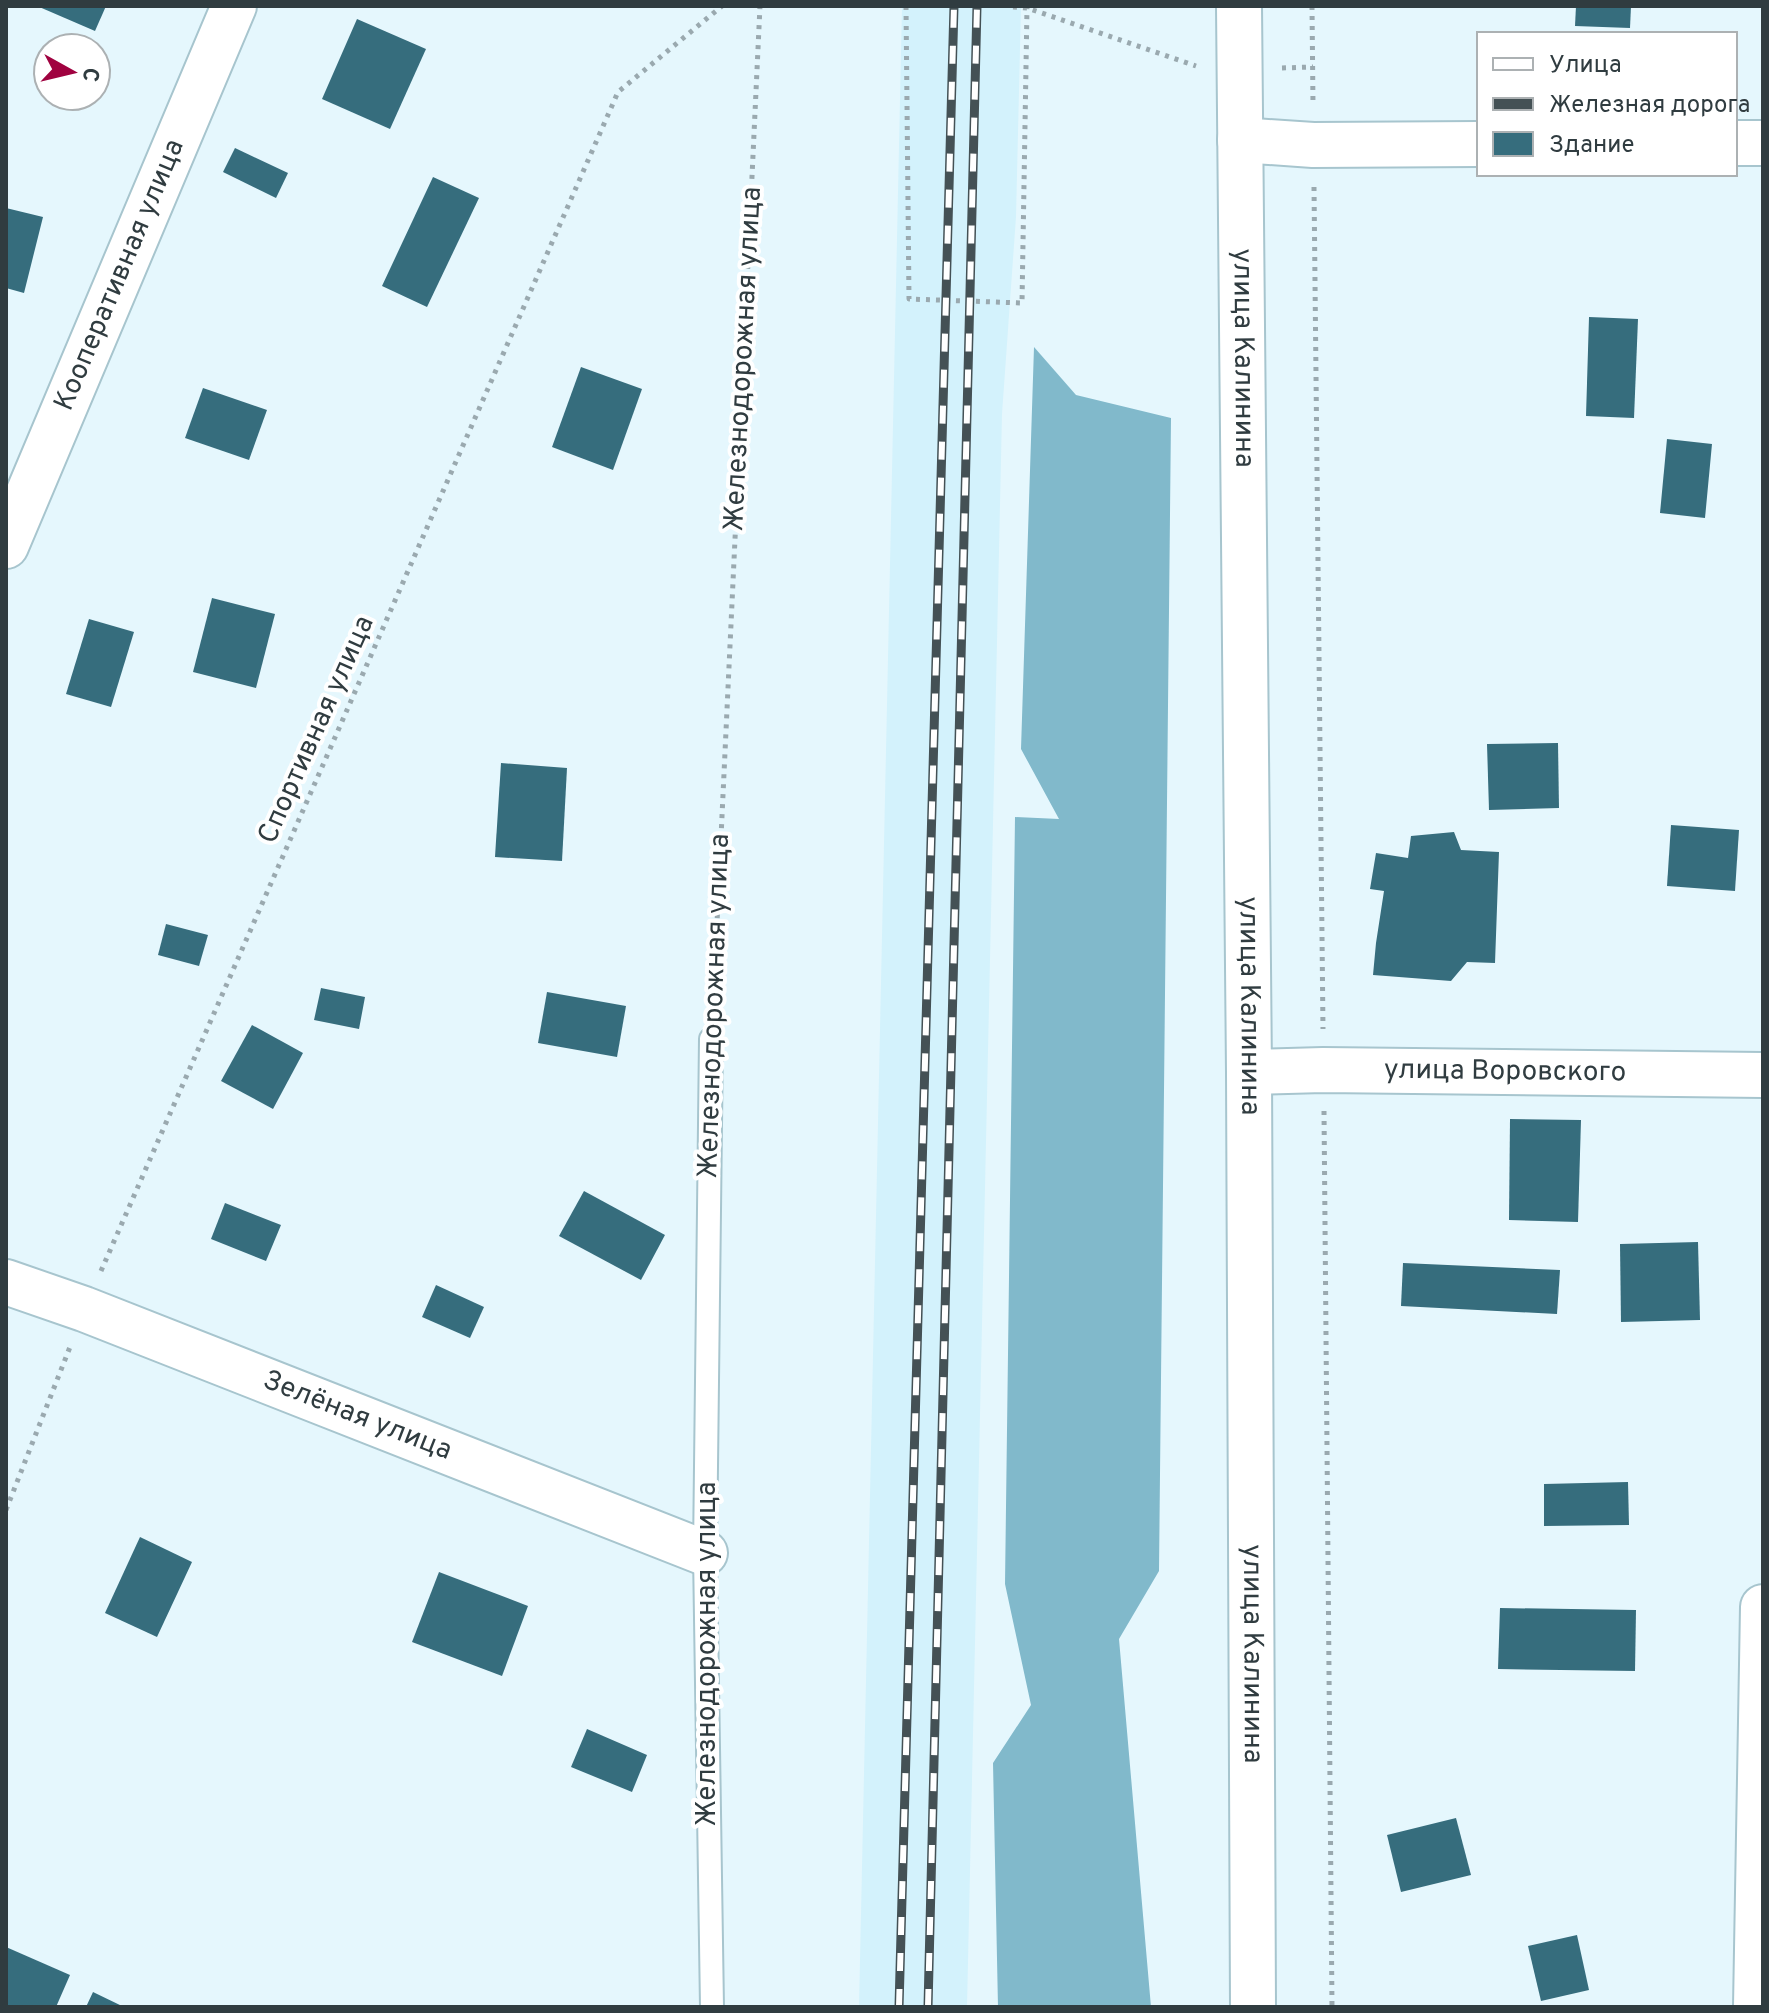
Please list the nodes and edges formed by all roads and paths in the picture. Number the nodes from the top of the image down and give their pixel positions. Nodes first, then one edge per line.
1 (234, 6) edge
2 (722, 6) edge
3 (760, 6) edge
4 (906, 6) edge
5 (1239, 6) edge
6 (1312, 6) edge
7 (1013, 7) edge
8 (1027, 8) edge
9 (1313, 67) junction
10 (1240, 69) junction
11 (1240, 140) junction
12 (1737, 143) edge
13 (1763, 143) edge
14 (1477, 144) edge
15 (1313, 145) junction
16 (6, 546) edge
17 (711, 1039) joint
18 (1323, 1070) junction
19 (1249, 1072) junction
20 (1763, 1075) edge
21 (6, 1282) edge
22 (84, 1309) junction
23 (6, 1510) edge
24 (705, 1553) junction
25 (1763, 1607) edge
26 (712, 2007) edge
27 (1253, 2007) edge
28 (1332, 2007) edge
29 (1756, 2007) edge

1 - 16 street, Кооперативная улица
2 - 22 path, Спортивная улица
3 - 17 path, Железнодорожная улица
4 - 8 path
5 - 10 street, улица Калинина
6 - 9 path
7 - 8 path
8 - 10 path
9 - 10 path
9 - 15 path
10 - 11 street, улица Калинина
11 - 15 street
11 - 19 street, улица Калинина
12 - 13 street
14 - 15 street
15 - 18 path
17 - 24 lane, Железнодорожная улица
18 - 19 street, улица Воровского
18 - 20 street, улица Воровского
18 - 28 path
19 - 27 street, улица Калинина
21 - 22 street, Зелёная улица
22 - 23 path, Спортивная улица
22 - 24 street, Зелёная улица
24 - 26 lane, Железнодорожная улица
25 - 29 street

